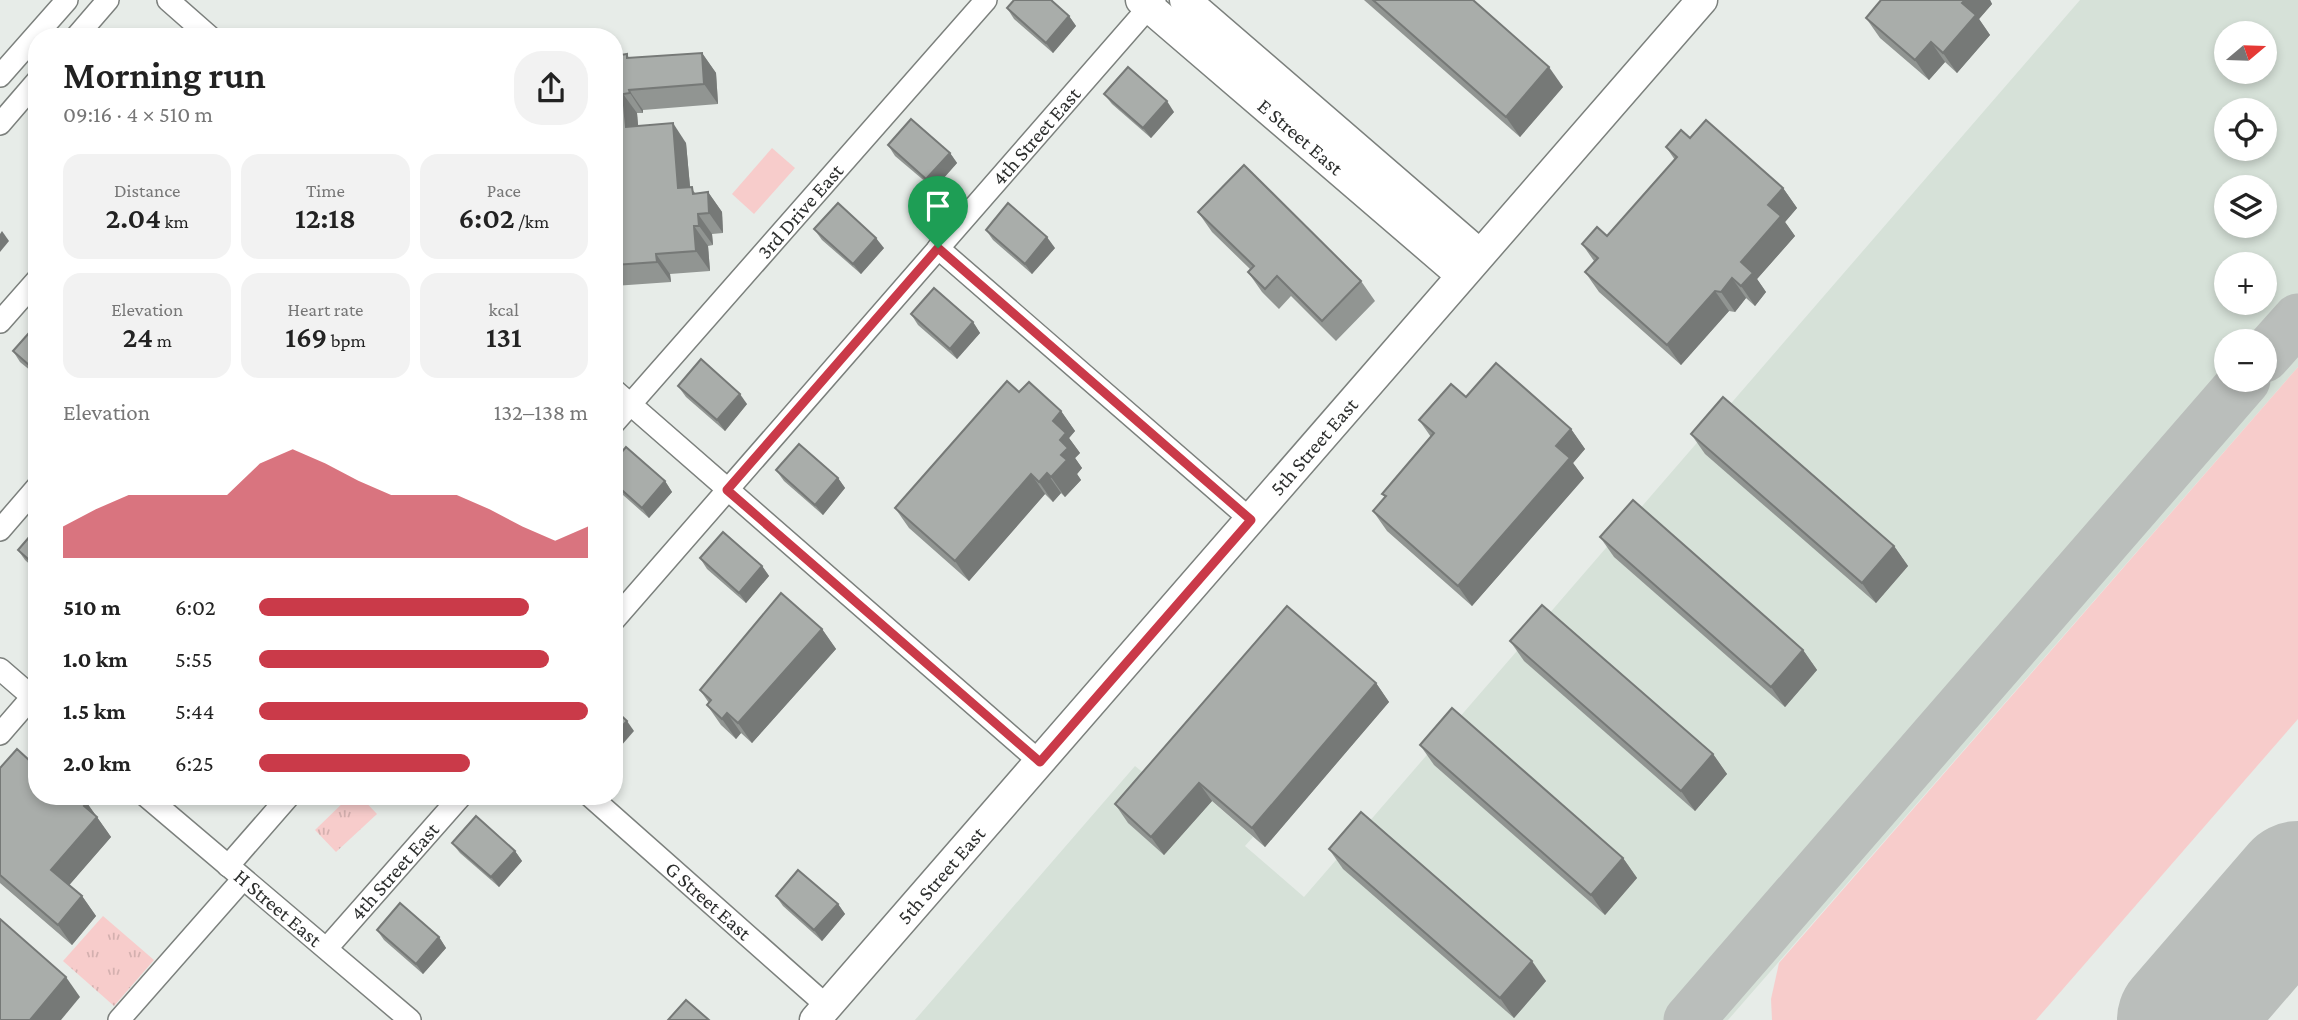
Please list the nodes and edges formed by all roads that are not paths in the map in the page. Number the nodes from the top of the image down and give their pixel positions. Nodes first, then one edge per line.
1 (66, 0) edge
2 (108, 0) edge
3 (168, 0) edge
4 (986, 0) edge
5 (1185, 0) edge
6 (1702, 0) edge
7 (1148, 2) edge
8 (42, 28) edge
9 (84, 28) edge
10 (200, 28) edge
11 (28, 44) edge
12 (0, 76) edge
13 (28, 91) edge
14 (0, 124) edge
15 (938, 248) junction
16 (1469, 264) junction
17 (28, 290) edge
18 (0, 322) edge
19 (623, 397) edge
20 (631, 404) junction
21 (623, 413) edge
22 (727, 490) junction
23 (28, 497) edge
24 (1251, 520) junction
25 (0, 530) edge
26 (623, 610) edge
27 (0, 669) edge
28 (28, 690) edge
29 (28, 703) edge
30 (0, 734) edge
31 (1040, 762) junction
32 (157, 805) edge
33 (283, 805) edge
34 (453, 805) edge
35 (600, 805) edge
36 (235, 872) junction
37 (327, 948) junction
38 (821, 1013) edge
39 (119, 1020) edge
40 (410, 1020) edge

1 - 8 street
2 - 9 street
3 - 10 street
4 - 20 street, 3rd Drive East
5 - 16 street, E Street East
6 - 16 street, 5th Street East
7 - 15 street, 4th Street East
7 - 16 street, E Street East
11 - 12 street
13 - 14 street
15 - 22 street, 4th Street East
15 - 24 street
16 - 24 street, 5th Street East
17 - 18 street
19 - 20 street
20 - 21 street, 3rd Drive East
20 - 22 street
22 - 26 street, 4th Street East
22 - 31 street
23 - 25 street
24 - 31 street, 5th Street East
27 - 28 street
29 - 30 street
31 - 38 street, 5th Street East
32 - 36 street, H Street East
33 - 36 street
34 - 37 street, 4th Street East
35 - 38 street, G Street East
36 - 37 street, H Street East
36 - 39 street
37 - 40 street, H Street East

